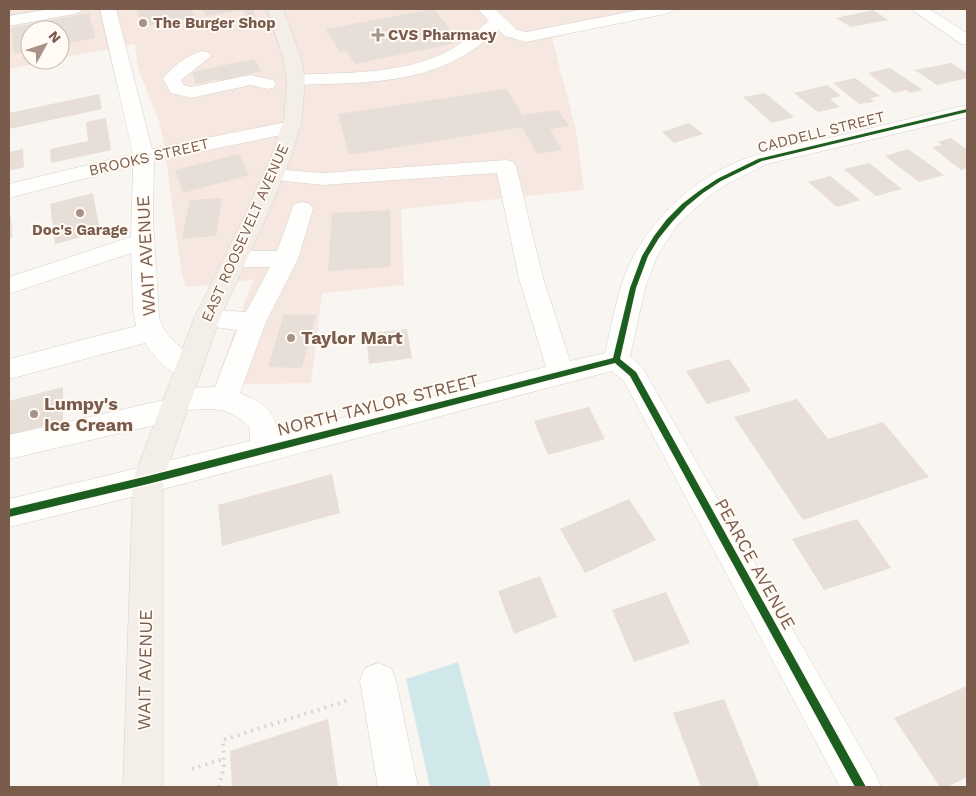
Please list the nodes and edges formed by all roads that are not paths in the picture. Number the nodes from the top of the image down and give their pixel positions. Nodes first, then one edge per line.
1 (74, 9) edge
2 (108, 9) edge
3 (275, 9) edge
4 (486, 9) edge
5 (587, 9) edge
6 (665, 9) edge
7 (918, 9) edge
8 (9, 21) edge
9 (498, 22) junction
10 (603, 22) junction
11 (967, 40) edge
12 (202, 56) dead end
13 (296, 80) junction
14 (267, 84) dead end
15 (967, 111) edge
16 (291, 127) junction
17 (144, 157) junction
18 (273, 175) junction
19 (9, 191) edge
20 (302, 209) dead end
21 (142, 240) junction
22 (234, 259) junction
23 (286, 259) junction
24 (9, 286) edge
25 (207, 318) junction
26 (253, 322) junction
27 (151, 332) junction
28 (616, 360) junction
29 (9, 369) edge
30 (187, 369) junction
31 (561, 374) junction
32 (224, 398) junction
33 (174, 405) junction
34 (9, 447) edge
35 (266, 448) junction
36 (148, 480) junction
37 (9, 513) edge
38 (379, 685) road end
39 (143, 787) edge
40 (398, 787) edge
41 (861, 787) edge

1 - 8 street
2 - 17 street, WAIT AVENUE
3 - 13 main road, EAST ROOSEVELT AVENUE
4 - 9 street
5 - 10 street
6 - 10 street
7 - 11 street
9 - 10 street
9 - 13 street
12 - 14 street
13 - 16 main road, EAST ROOSEVELT AVENUE
15 - 28 street, CADDELL STREET
16 - 17 street, BROOKS STREET
16 - 18 main road, EAST ROOSEVELT AVENUE
17 - 19 street, BROOKS STREET
17 - 21 street, WAIT AVENUE
18 - 22 main road, EAST ROOSEVELT AVENUE
18 - 31 street
20 - 23 street
21 - 24 street
21 - 27 street, WAIT AVENUE
22 - 23 street
22 - 25 main road, EAST ROOSEVELT AVENUE
23 - 26 street
25 - 26 street
25 - 30 main road, EAST ROOSEVELT AVENUE
26 - 32 street
27 - 29 street
27 - 30 street, WAIT AVENUE
28 - 31 street, NORTH TAYLOR STREET
28 - 41 street, PEARCE AVENUE
30 - 33 main road, WAIT AVENUE
31 - 35 street, NORTH TAYLOR STREET
32 - 33 street
32 - 35 street
33 - 34 street
33 - 36 main road, WAIT AVENUE
35 - 36 street, NORTH TAYLOR STREET
36 - 37 street, NORTH TAYLOR STREET
36 - 39 main road, WAIT AVENUE
38 - 40 street

